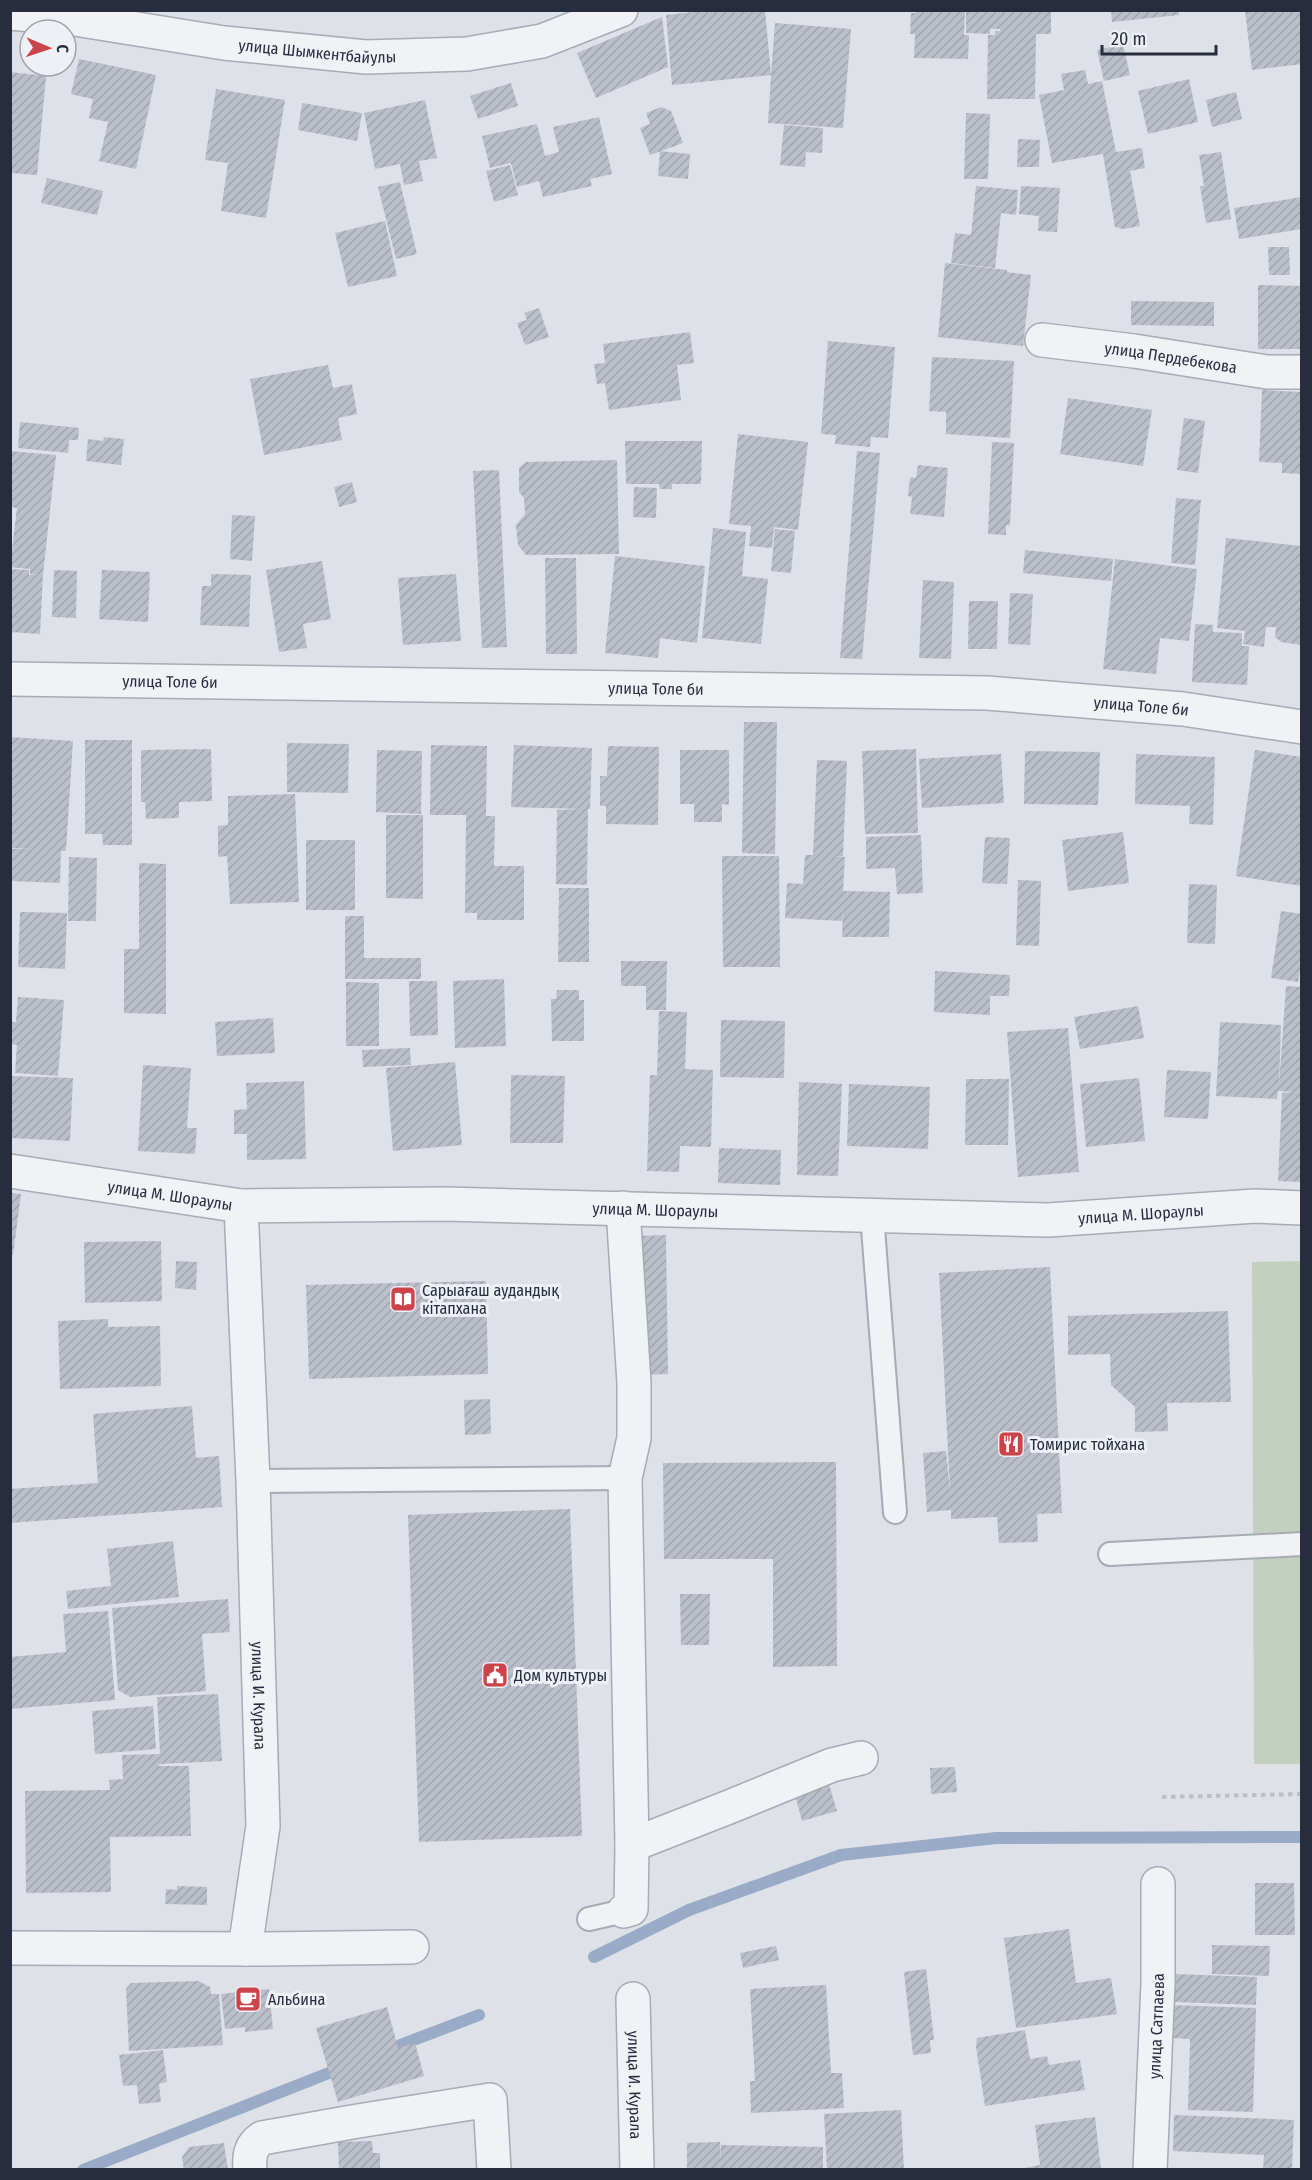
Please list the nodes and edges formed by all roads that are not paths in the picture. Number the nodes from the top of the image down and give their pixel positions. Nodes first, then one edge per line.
1 (621, 10) edge
2 (10, 14) edge
3 (1042, 340) dead end
4 (1302, 372) edge
5 (10, 679) edge
6 (1302, 727) edge
7 (10, 1171) edge
8 (241, 1206) junction
9 (623, 1208) junction
10 (1302, 1208) edge
11 (872, 1215) junction
12 (625, 1478) junction
13 (253, 1481) junction
14 (895, 1512) dead end
15 (1302, 1544) edge
16 (1110, 1554) dead end
17 (861, 1758) dead end
18 (632, 1845) junction
19 (1158, 1884) dead end
20 (624, 1911) joint
21 (589, 1918) dead end
22 (412, 1947) dead end
23 (10, 1948) edge
24 (245, 1949) junction
25 (633, 1999) dead end
26 (250, 2169) edge
27 (494, 2169) edge
28 (637, 2169) edge
29 (1150, 2169) edge

1 - 2 street, улица Шымкентбайулы
3 - 4 street, улица Пердебекова
5 - 6 street, улица Толе би
7 - 8 street, улица М. Шораулы
8 - 9 street, улица М. Шораулы
8 - 13 street, улица И. Курала
9 - 11 street, улица М. Шораулы
9 - 12 street
10 - 11 street, улица М. Шораулы
11 - 14 lane
12 - 13 lane
12 - 18 street
13 - 24 street, улица И. Курала
15 - 16 lane
17 - 18 street
18 - 20 street
19 - 29 street, улица Сатпаева
20 - 21 lane
22 - 24 street
23 - 24 street
25 - 28 street, улица И. Курала
26 - 27 street

